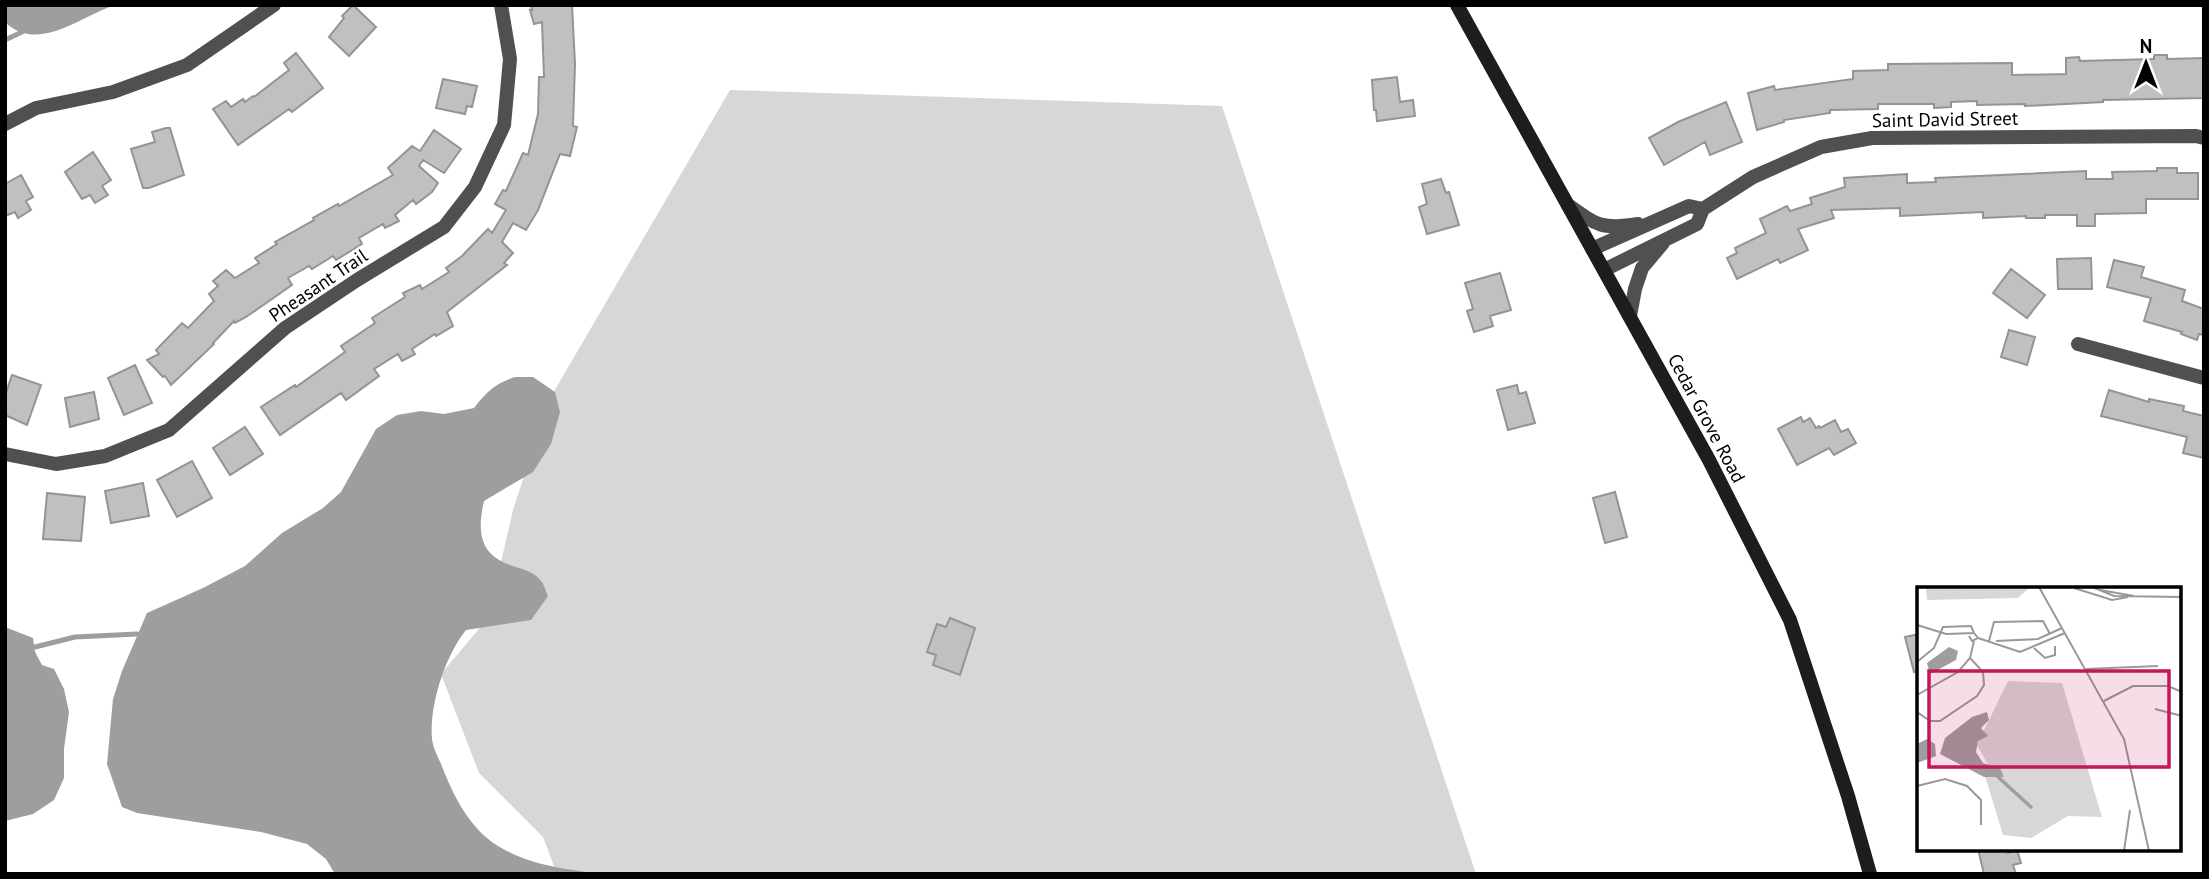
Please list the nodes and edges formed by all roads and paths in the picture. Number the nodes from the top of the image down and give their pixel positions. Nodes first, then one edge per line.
1 (274, 5) edge
2 (501, 5) edge
3 (1457, 5) edge
4 (5, 124) edge
5 (2204, 138) edge
6 (1568, 205) junction
7 (1703, 209) junction
8 (1656, 221) junction
9 (1665, 240) junction
10 (1592, 249) junction
11 (1604, 270) junction
12 (1630, 316) junction
13 (2078, 344) dead end
14 (2204, 378) edge
15 (5, 454) edge
16 (1870, 874) edge

1 - 4 street
2 - 15 street, Pheasant Trail
3 - 6 main road, Cedar Grove Road
5 - 7 street, Saint David Street
6 - 8 street
6 - 10 main road, Cedar Grove Road
7 - 8 street, Saint David Street
7 - 9 street, Saint David Street
8 - 10 street, Saint David Street
9 - 11 street, Saint David Street
9 - 12 street
10 - 11 main road, Cedar Grove Road
11 - 12 main road, Cedar Grove Road
12 - 16 main road, Cedar Grove Road
13 - 14 street

